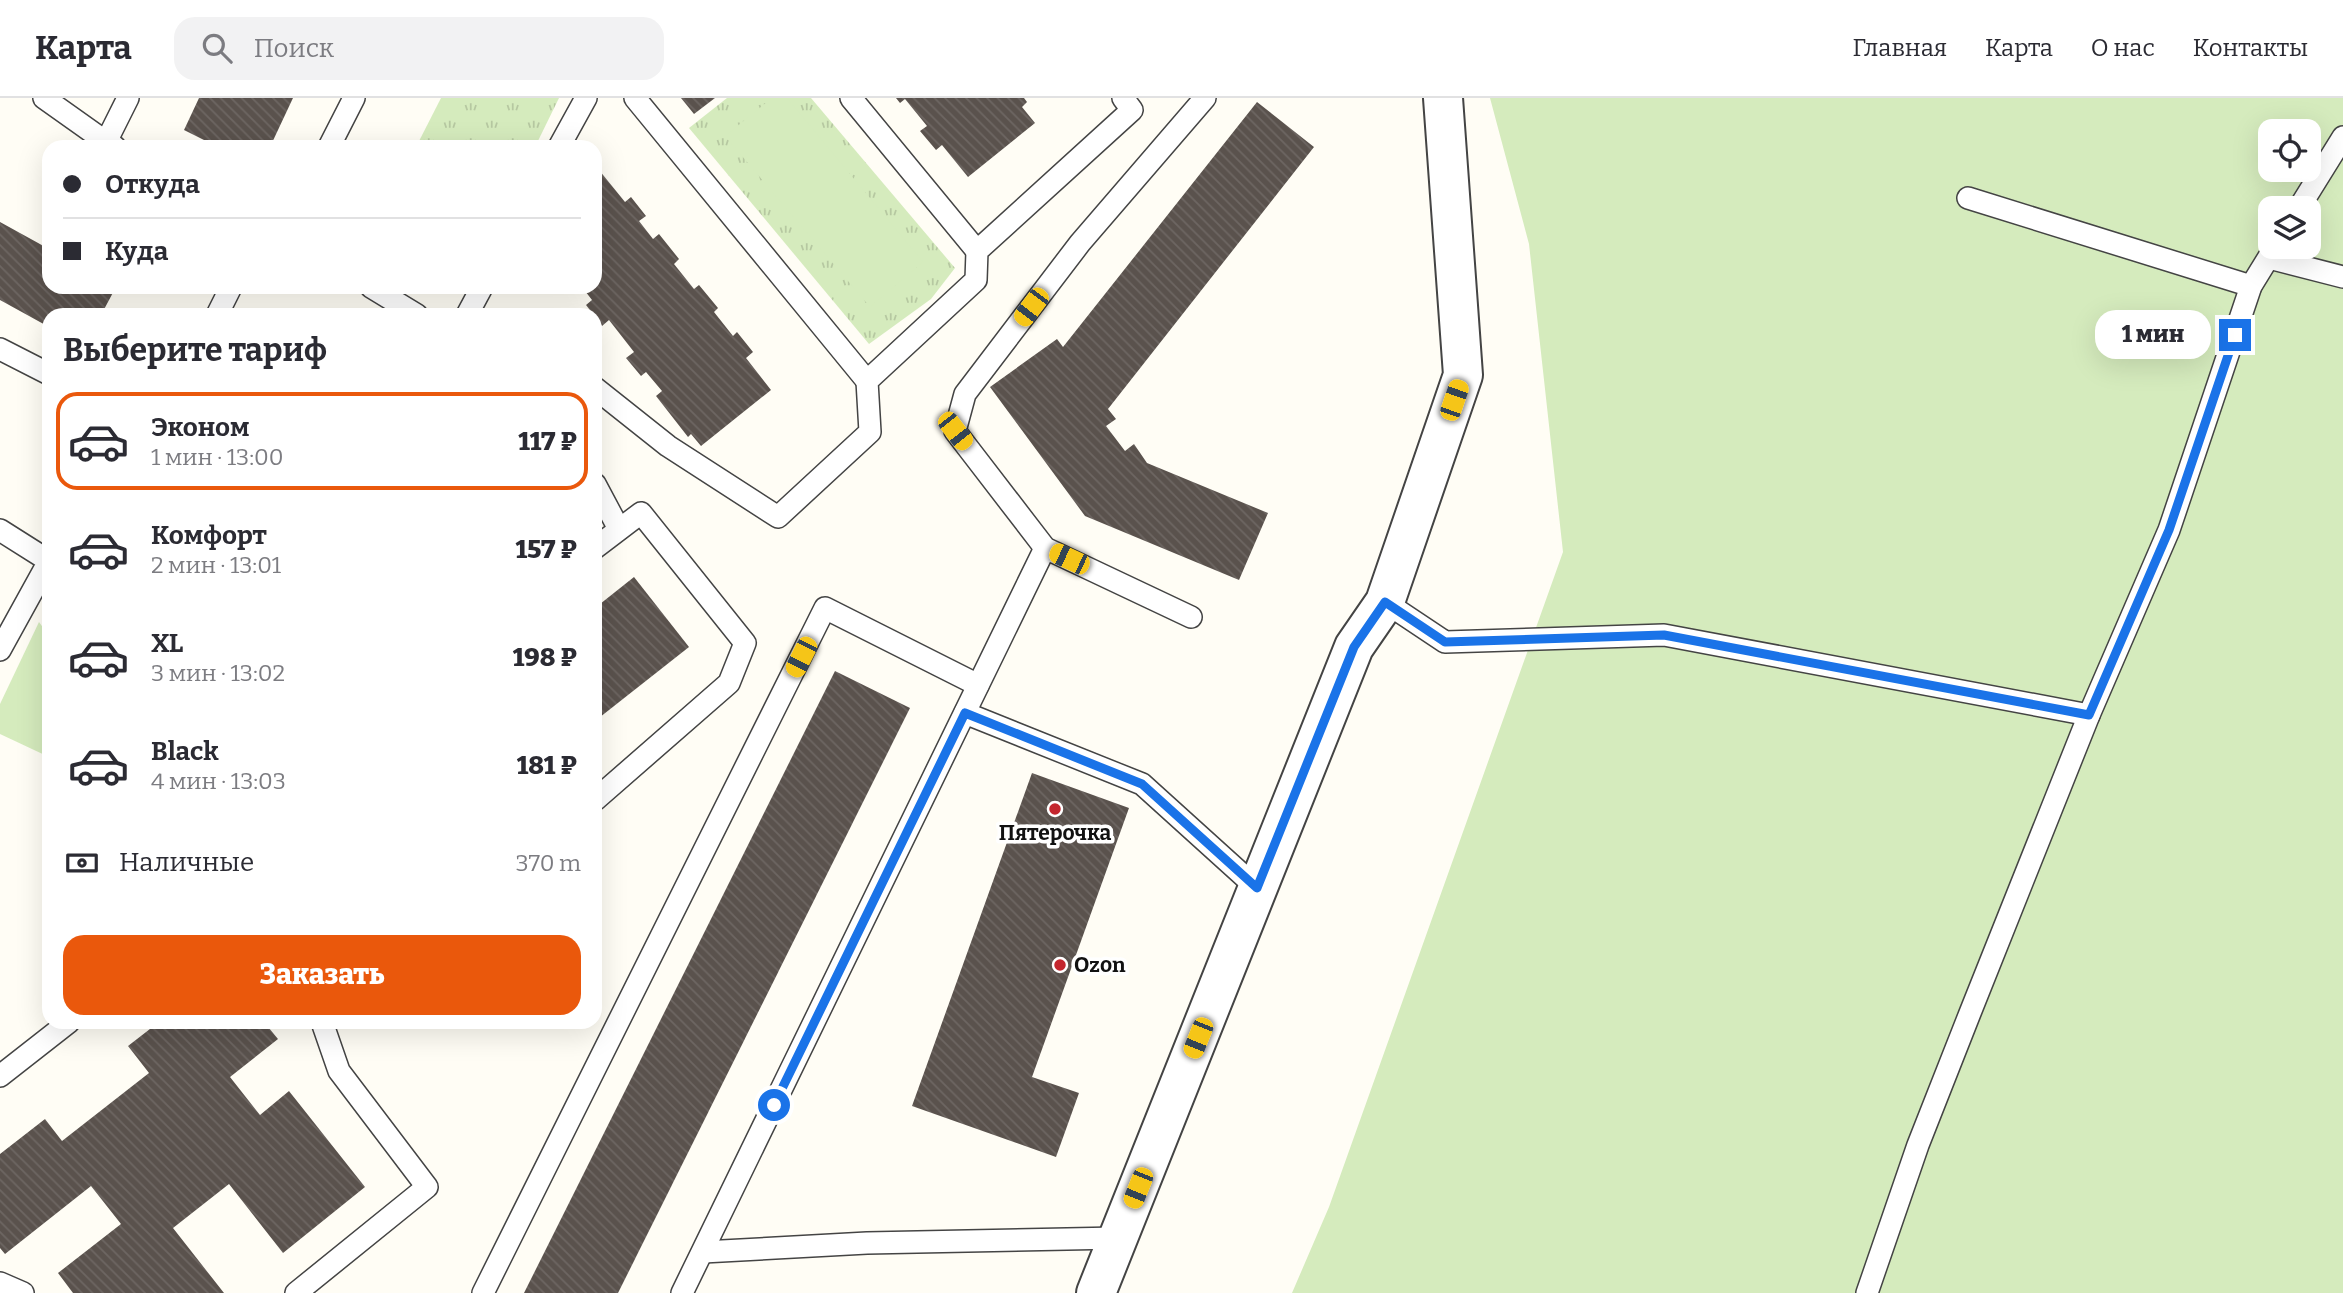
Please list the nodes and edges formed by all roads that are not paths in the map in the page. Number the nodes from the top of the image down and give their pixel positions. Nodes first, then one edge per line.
1 (44, 98) edge
2 (128, 98) edge
3 (354, 98) edge
4 (586, 98) edge
5 (635, 98) edge
6 (851, 98) edge
7 (1123, 98) edge
8 (1205, 98) edge
9 (1443, 98) edge
10 (2343, 137) edge
11 (103, 140) edge
12 (112, 140) edge
13 (333, 140) edge
14 (563, 140) edge
15 (2306, 196) edge
16 (1968, 198) dead end
17 (977, 251) junction
18 (2268, 259) edge
19 (2293, 259) edge
20 (2343, 276) edge
21 (2251, 286) junction
22 (382, 294) edge
23 (405, 308) edge
24 (0, 349) edge
25 (42, 370) edge
26 (867, 382) junction
27 (602, 394) edge
28 (602, 497) edge
29 (619, 529) junction
30 (0, 530) edge
31 (602, 542) edge
32 (1045, 548) junction
33 (42, 557) edge
34 (42, 574) edge
35 (1385, 602) junction
36 (1191, 617) dead end
37 (0, 650) edge
38 (978, 685) junction
39 (965, 713) junction
40 (2089, 715) junction
41 (602, 794) edge
42 (1257, 888) junction
43 (60, 1029) edge
44 (325, 1029) edge
45 (0, 1076) edge
46 (1118, 1238) junction
47 (703, 1252) junction
48 (0, 1283) edge
49 (23, 1293) edge
50 (296, 1293) edge
51 (483, 1293) edge
52 (682, 1293) edge
53 (1096, 1293) edge
54 (1867, 1293) edge

1 - 11 lane
2 - 12 lane
3 - 13 lane
4 - 14 lane
5 - 26 lane
6 - 17 lane
7 - 17 lane
8 - 32 lane
9 - 35 street
10 - 15 lane
16 - 21 lane
17 - 26 lane
18 - 21 lane
19 - 20 lane
21 - 40 lane
22 - 23 lane
24 - 25 lane
26 - 27 lane
28 - 29 lane
29 - 31 lane
29 - 41 lane
30 - 33 lane
32 - 36 lane
32 - 38 lane
34 - 37 lane
35 - 40 lane
35 - 42 street
38 - 39 lane
38 - 51 lane
39 - 42 lane
39 - 47 lane
40 - 54 lane
42 - 46 street
43 - 45 lane
44 - 50 lane
46 - 47 lane
46 - 53 street
47 - 52 lane
48 - 49 lane

